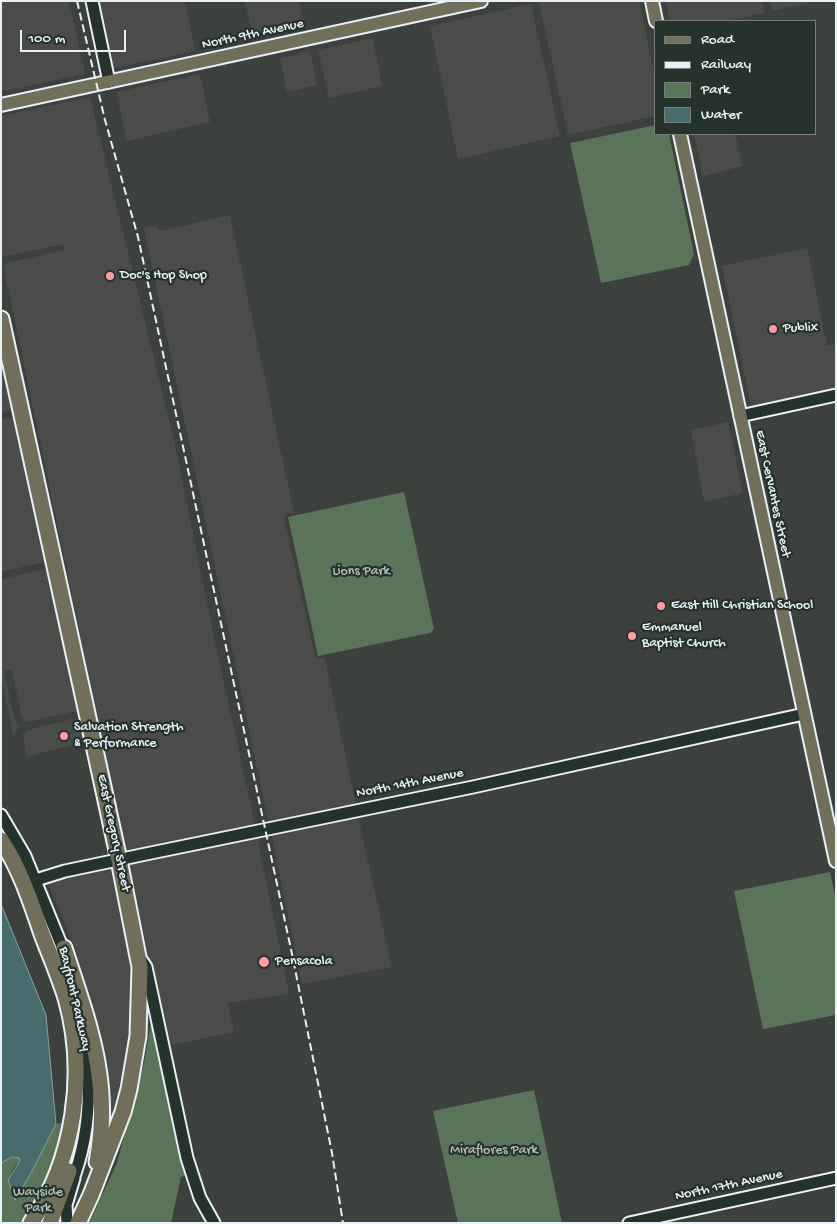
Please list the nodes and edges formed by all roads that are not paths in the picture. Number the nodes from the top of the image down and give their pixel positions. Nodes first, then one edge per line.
1 (92, 1) edge
2 (481, 1) edge
3 (652, 1) edge
4 (656, 20) edge
5 (109, 82) junction
6 (1, 106) edge
7 (680, 135) edge
8 (1, 320) edge
9 (836, 395) edge
10 (740, 416) junction
11 (804, 714) junction
12 (1, 815) edge
13 (1, 840) edge
14 (119, 860) junction
15 (836, 861) edge
16 (29, 882) junction
17 (64, 948) junction
18 (138, 955) junction
19 (71, 1030) junction
20 (74, 1175) junction
21 (836, 1178) edge
22 (91, 1195) junction
23 (75, 1222) edge
24 (31, 1223) edge
25 (50, 1223) edge
26 (59, 1223) edge
27 (214, 1223) edge
28 (629, 1223) edge

1 - 5 street
2 - 5 main road, North 9th Avenue
3 - 4 main road
5 - 6 main road, North 9th Avenue
7 - 10 main road, East Cervantes Street
8 - 14 highway, East Gregory Street
9 - 10 street
10 - 11 main road, East Cervantes Street
11 - 14 street, North 14th Avenue
11 - 15 main road, East Cervantes Street
12 - 16 street, Bayfront Parkway
13 - 16 highway, Bayfront Parkway
14 - 16 street, North 14th Avenue
14 - 18 highway, East Gregory Street
16 - 17 street, Bayfront Parkway
16 - 19 highway, Bayfront Parkway
17 - 20 street, Bayfront Parkway
17 - 22 highway
18 - 22 highway
18 - 27 street, East Gregory Street
19 - 24 highway
19 - 25 highway
20 - 23 street
20 - 26 street, Bayfront Parkway
21 - 28 street, North 17th Avenue
22 - 23 highway

